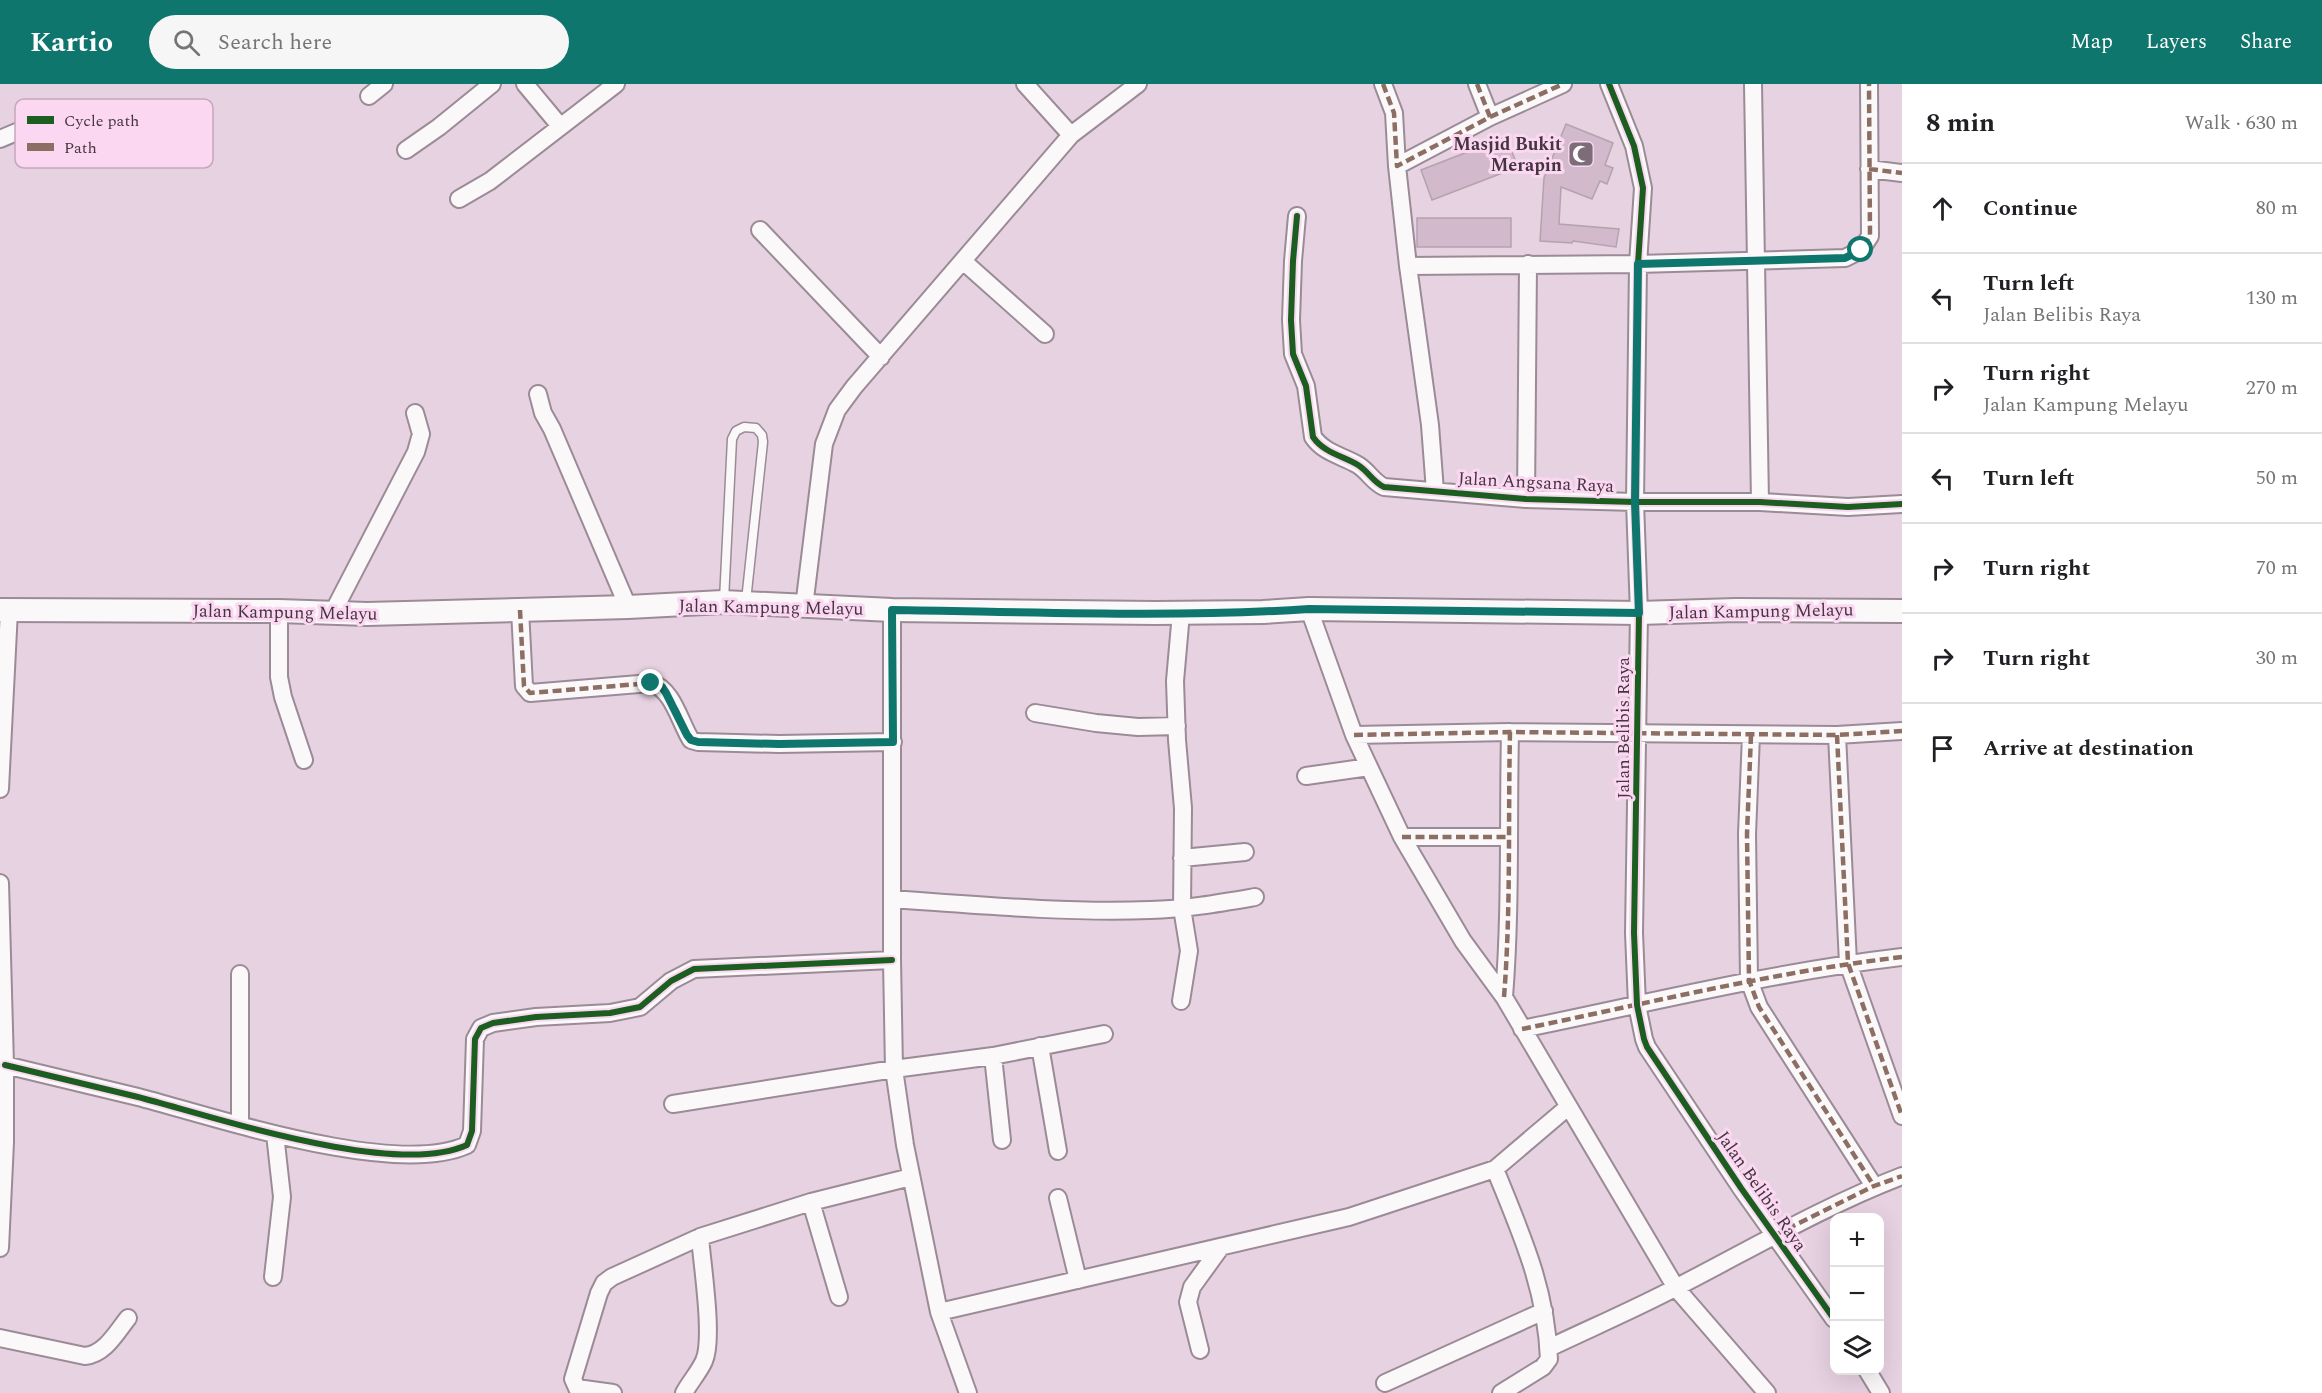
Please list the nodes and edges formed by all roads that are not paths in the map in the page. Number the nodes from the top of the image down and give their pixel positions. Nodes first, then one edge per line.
1 (384, 84) edge
2 (492, 84) edge
3 (525, 84) edge
4 (616, 84) edge
5 (1024, 84) edge
6 (1137, 84) edge
7 (1383, 84) edge
8 (1477, 84) edge
9 (1563, 84) edge
10 (1609, 84) edge
11 (1742, 84) edge
12 (1753, 84) edge
13 (1869, 84) edge
14 (369, 96) dead end
15 (1754, 102) junction
16 (1490, 117) junction
17 (560, 126) junction
18 (15, 133) edge
19 (1071, 135) junction
20 (0, 139) edge
21 (406, 150) dead end
22 (1397, 166) junction
23 (1869, 169) junction
24 (1902, 173) edge
25 (459, 199) dead end
26 (1297, 216) dead end
27 (760, 230) dead end
28 (1757, 260) junction
29 (963, 261) junction
30 (1528, 264) junction
31 (1638, 264) junction
32 (1408, 266) junction
33 (1045, 334) dead end
34 (881, 357) junction
35 (538, 394) dead end
36 (415, 413) dead end
37 (1435, 491) junction
38 (1526, 499) junction
39 (1635, 502) junction
40 (1760, 502) junction
41 (1902, 504) edge
42 (734, 603) junction
43 (627, 607) junction
44 (804, 607) junction
45 (1309, 609) junction
46 (4, 610) edge
47 (520, 610) junction
48 (892, 610) junction
49 (279, 611) junction
50 (1902, 611) edge
51 (1181, 613) junction
52 (1639, 613) junction
53 (332, 614) junction
54 (1035, 712) dead end
55 (1177, 726) junction
56 (1902, 731) edge
57 (1510, 732) junction
58 (1638, 734) junction
59 (1354, 735) junction
60 (1751, 735) junction
61 (1837, 735) junction
62 (893, 742) junction
63 (304, 760) dead end
64 (1369, 767) junction
65 (1306, 776) dead end
66 (0, 789) edge
67 (1402, 837) junction
68 (1508, 837) junction
69 (1245, 852) dead end
70 (1182, 858) junction
71 (0, 884) edge
72 (1255, 897) dead end
73 (892, 898) junction
74 (1182, 908) junction
75 (1902, 957) edge
76 (892, 960) junction
77 (1848, 963) junction
78 (240, 974) dead end
79 (1749, 980) junction
80 (1504, 997) junction
81 (1181, 1001) dead end
82 (1636, 1005) junction
83 (1522, 1029) junction
84 (1104, 1034) dead end
85 (1040, 1046) junction
86 (993, 1056) junction
87 (5, 1065) junction
88 (894, 1069) junction
89 (673, 1104) dead end
90 (1568, 1107) junction
91 (1902, 1116) edge
92 (240, 1124) junction
93 (275, 1134) junction
94 (1002, 1140) dead end
95 (1058, 1151) dead end
96 (1495, 1169) junction
97 (1902, 1176) edge
98 (911, 1177) junction
99 (1874, 1186) junction
100 (1058, 1198) dead end
101 (812, 1202) junction
102 (1775, 1235) junction
103 (700, 1237) junction
104 (1221, 1247) junction
105 (0, 1248) edge
106 (273, 1277) dead end
107 (1078, 1280) junction
108 (1676, 1288) junction
109 (839, 1297) dead end
110 (1544, 1311) junction
111 (939, 1312) junction
112 (1830, 1313) edge
113 (128, 1318) dead end
114 (0, 1338) edge
115 (1549, 1348) junction
116 (1200, 1350) dead end
117 (1870, 1375) edge
118 (1385, 1383) dead end
119 (613, 1393) edge
120 (684, 1393) edge
121 (969, 1393) edge
122 (1501, 1393) edge
123 (1767, 1393) edge
124 (1881, 1393) edge

1 - 14 street
2 - 21 street
3 - 17 street
4 - 17 street
5 - 19 street
6 - 19 street
7 - 22 street
8 - 16 street
9 - 16 street
10 - 31 street, Jalan Belibis Raya
11 - 15 street
12 - 15 street
13 - 23 street
15 - 28 street
16 - 22 street
17 - 25 street
18 - 20 street
19 - 29 street
22 - 32 street
23 - 24 street
23 - 28 street
26 - 37 street, Jalan Angsana Raya
27 - 34 street
28 - 31 street
28 - 40 street
29 - 33 street
29 - 34 street
30 - 31 street
30 - 32 street
30 - 38 street
31 - 39 street, Jalan Belibis Raya
32 - 37 street
34 - 44 street
35 - 43 street
36 - 53 street
37 - 38 street, Jalan Angsana Raya
38 - 39 street, Jalan Angsana Raya
39 - 40 street, Jalan Angsana Raya
39 - 52 street, Jalan Belibis Raya
40 - 41 street, Jalan Angsana Raya
42 - 42 lane
42 - 43 main road, Jalan Kampung Melayu
42 - 44 main road, Jalan Kampung Melayu
43 - 47 main road, Jalan Kampung Melayu
44 - 48 main road, Jalan Kampung Melayu
45 - 51 main road, Jalan Kampung Melayu
45 - 52 main road, Jalan Kampung Melayu
45 - 59 street
46 - 49 main road, Jalan Kampung Melayu
46 - 66 street
47 - 53 main road, Jalan Kampung Melayu
47 - 62 street
48 - 51 main road, Jalan Kampung Melayu
48 - 62 street
49 - 53 main road, Jalan Kampung Melayu
49 - 63 street
50 - 52 main road, Jalan Kampung Melayu
51 - 55 street
52 - 58 street, Jalan Belibis Raya
54 - 55 street
55 - 70 street
56 - 61 street
57 - 58 street
57 - 59 street
57 - 68 street
58 - 60 street
58 - 82 street, Jalan Belibis Raya
59 - 64 street
60 - 61 street
60 - 79 street
61 - 77 street
62 - 73 street
64 - 65 street
64 - 67 street
67 - 68 street
67 - 80 street
68 - 80 street
69 - 70 street
70 - 74 street
71 - 87 street
72 - 74 street
73 - 74 street
73 - 76 street
74 - 81 street
75 - 77 street
76 - 88 street
76 - 93 street
77 - 79 street
77 - 91 street
78 - 92 street
79 - 82 street
79 - 99 street
80 - 83 street
82 - 83 street
82 - 102 street, Jalan Belibis Raya
83 - 90 street
84 - 85 street
85 - 86 street
85 - 95 street
86 - 88 street
86 - 94 street
87 - 92 street
87 - 105 street
88 - 89 street
88 - 98 street
90 - 96 street
90 - 108 street
92 - 93 street
93 - 106 street
96 - 104 street
96 - 110 street
97 - 99 street
98 - 101 street
98 - 111 street
99 - 102 street
100 - 107 street
101 - 103 street
101 - 109 street
102 - 108 street
102 - 112 street, Jalan Belibis Raya
103 - 119 street
103 - 120 street
104 - 107 street
104 - 116 street
107 - 111 street
108 - 115 street
108 - 123 street
110 - 115 street
110 - 118 street
111 - 121 street
113 - 114 street
115 - 122 street
117 - 124 street

